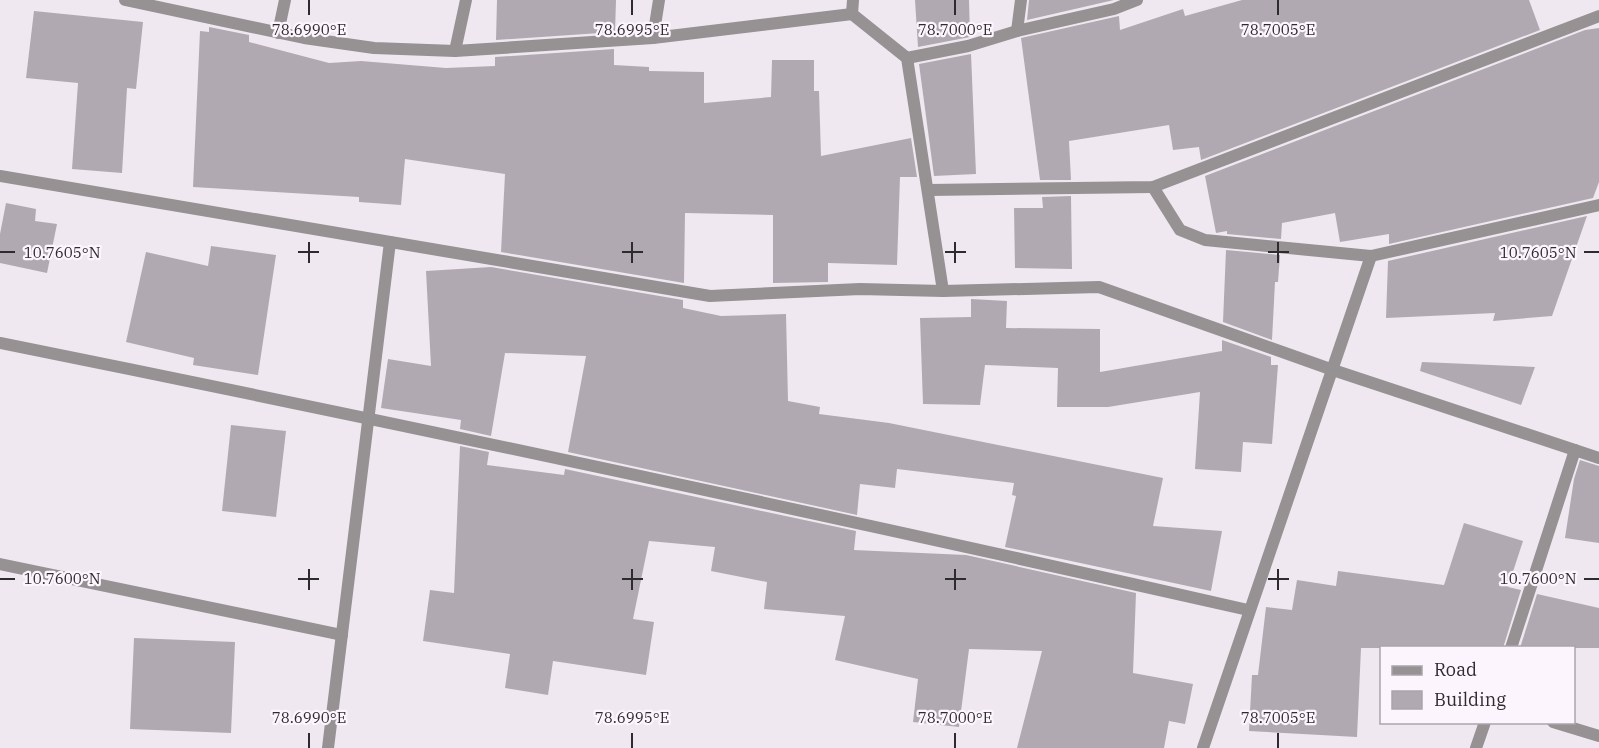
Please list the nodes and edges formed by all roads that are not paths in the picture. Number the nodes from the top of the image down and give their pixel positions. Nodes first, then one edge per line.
1 (125, 0) edge
2 (285, 0) edge
3 (466, 0) edge
4 (659, 0) edge
5 (853, 0) edge
6 (1021, 0) edge
7 (1137, 0) edge
8 (852, 14) junction
9 (1599, 16) edge
10 (1017, 31) junction
11 (279, 33) junction
12 (653, 38) junction
13 (455, 51) junction
14 (907, 57) junction
15 (0, 176) edge
16 (1153, 187) junction
17 (929, 190) junction
18 (1599, 205) edge
19 (390, 242) junction
20 (1371, 256) junction
21 (943, 291) junction
22 (0, 343) edge
23 (1333, 370) junction
24 (370, 417) junction
25 (1575, 450) junction
26 (1599, 458) edge
27 (0, 564) edge
28 (1248, 610) junction
29 (342, 635) junction
30 (1512, 646) edge
31 (1485, 724) edge
32 (1557, 724) edge
33 (1599, 736) edge
34 (328, 748) edge
35 (1203, 748) edge
36 (1476, 748) edge

1 - 11 street
2 - 11 street
3 - 13 street
4 - 12 street
5 - 8 street
6 - 10 street
7 - 10 street
8 - 12 street
8 - 14 street
9 - 16 street
10 - 14 street
11 - 13 street
12 - 13 street
14 - 17 street
15 - 19 street
16 - 17 street
16 - 20 street
17 - 21 street
18 - 20 street
19 - 21 street
19 - 24 street
20 - 23 street
21 - 23 street
22 - 24 street
23 - 25 street
23 - 28 street
24 - 28 street
24 - 29 street
25 - 26 street
25 - 30 street
27 - 29 street
28 - 35 street
29 - 34 street
31 - 36 street
32 - 33 street

